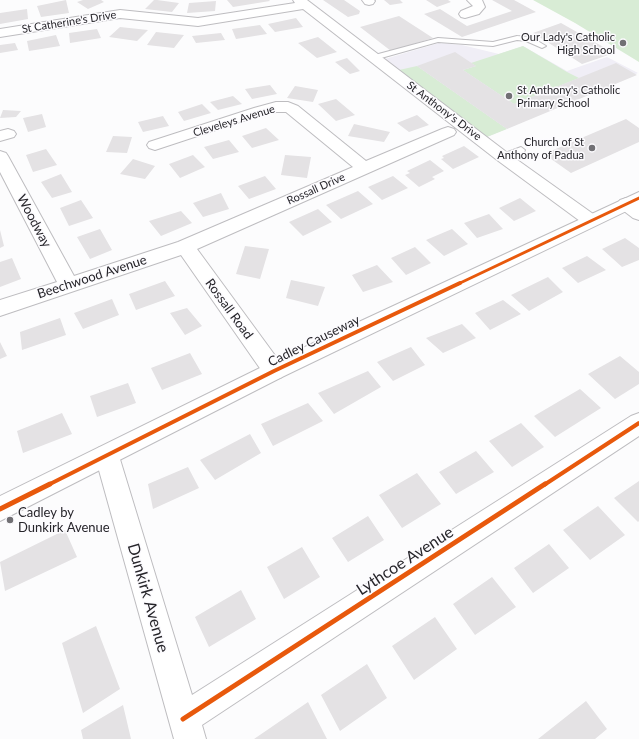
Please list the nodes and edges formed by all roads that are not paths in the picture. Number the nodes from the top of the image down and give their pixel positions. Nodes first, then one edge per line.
1 (473, 0) edge
2 (302, 2) edge
3 (465, 14) dead end
4 (0, 33) edge
5 (542, 46) dead end
6 (374, 58) junction
7 (448, 132) dead end
8 (155, 145) dead end
9 (521, 150) dead end
10 (0, 156) edge
11 (503, 157) junction
12 (364, 168) junction
13 (635, 205) edge
14 (590, 220) junction
15 (185, 247) junction
16 (69, 285) junction
17 (0, 308) edge
18 (274, 371) junction
19 (639, 423) edge
20 (107, 456) junction
21 (0, 509) edge
22 (187, 729) edge

1 - 3 street
2 - 4 street, St Catherine's Drive
2 - 6 street, St Anthony's Drive
5 - 6 lane
6 - 11 street, St Anthony's Drive
7 - 12 street, Rossall Drive
8 - 12 street, Cleveleys Avenue
9 - 11 lane
10 - 16 street, Woodway
11 - 14 street, St Anthony's Drive
12 - 15 street, Rossall Drive
13 - 14 street, Cadley Causeway
14 - 18 street, Cadley Causeway
15 - 16 street, Beechwood Avenue
15 - 18 street, Rossall Road
16 - 17 street, Beechwood Avenue
18 - 20 street, Cadley Causeway
19 - 22 street, Lythcoe Avenue
20 - 21 street, Cadley Causeway
20 - 22 street, Dunkirk Avenue

